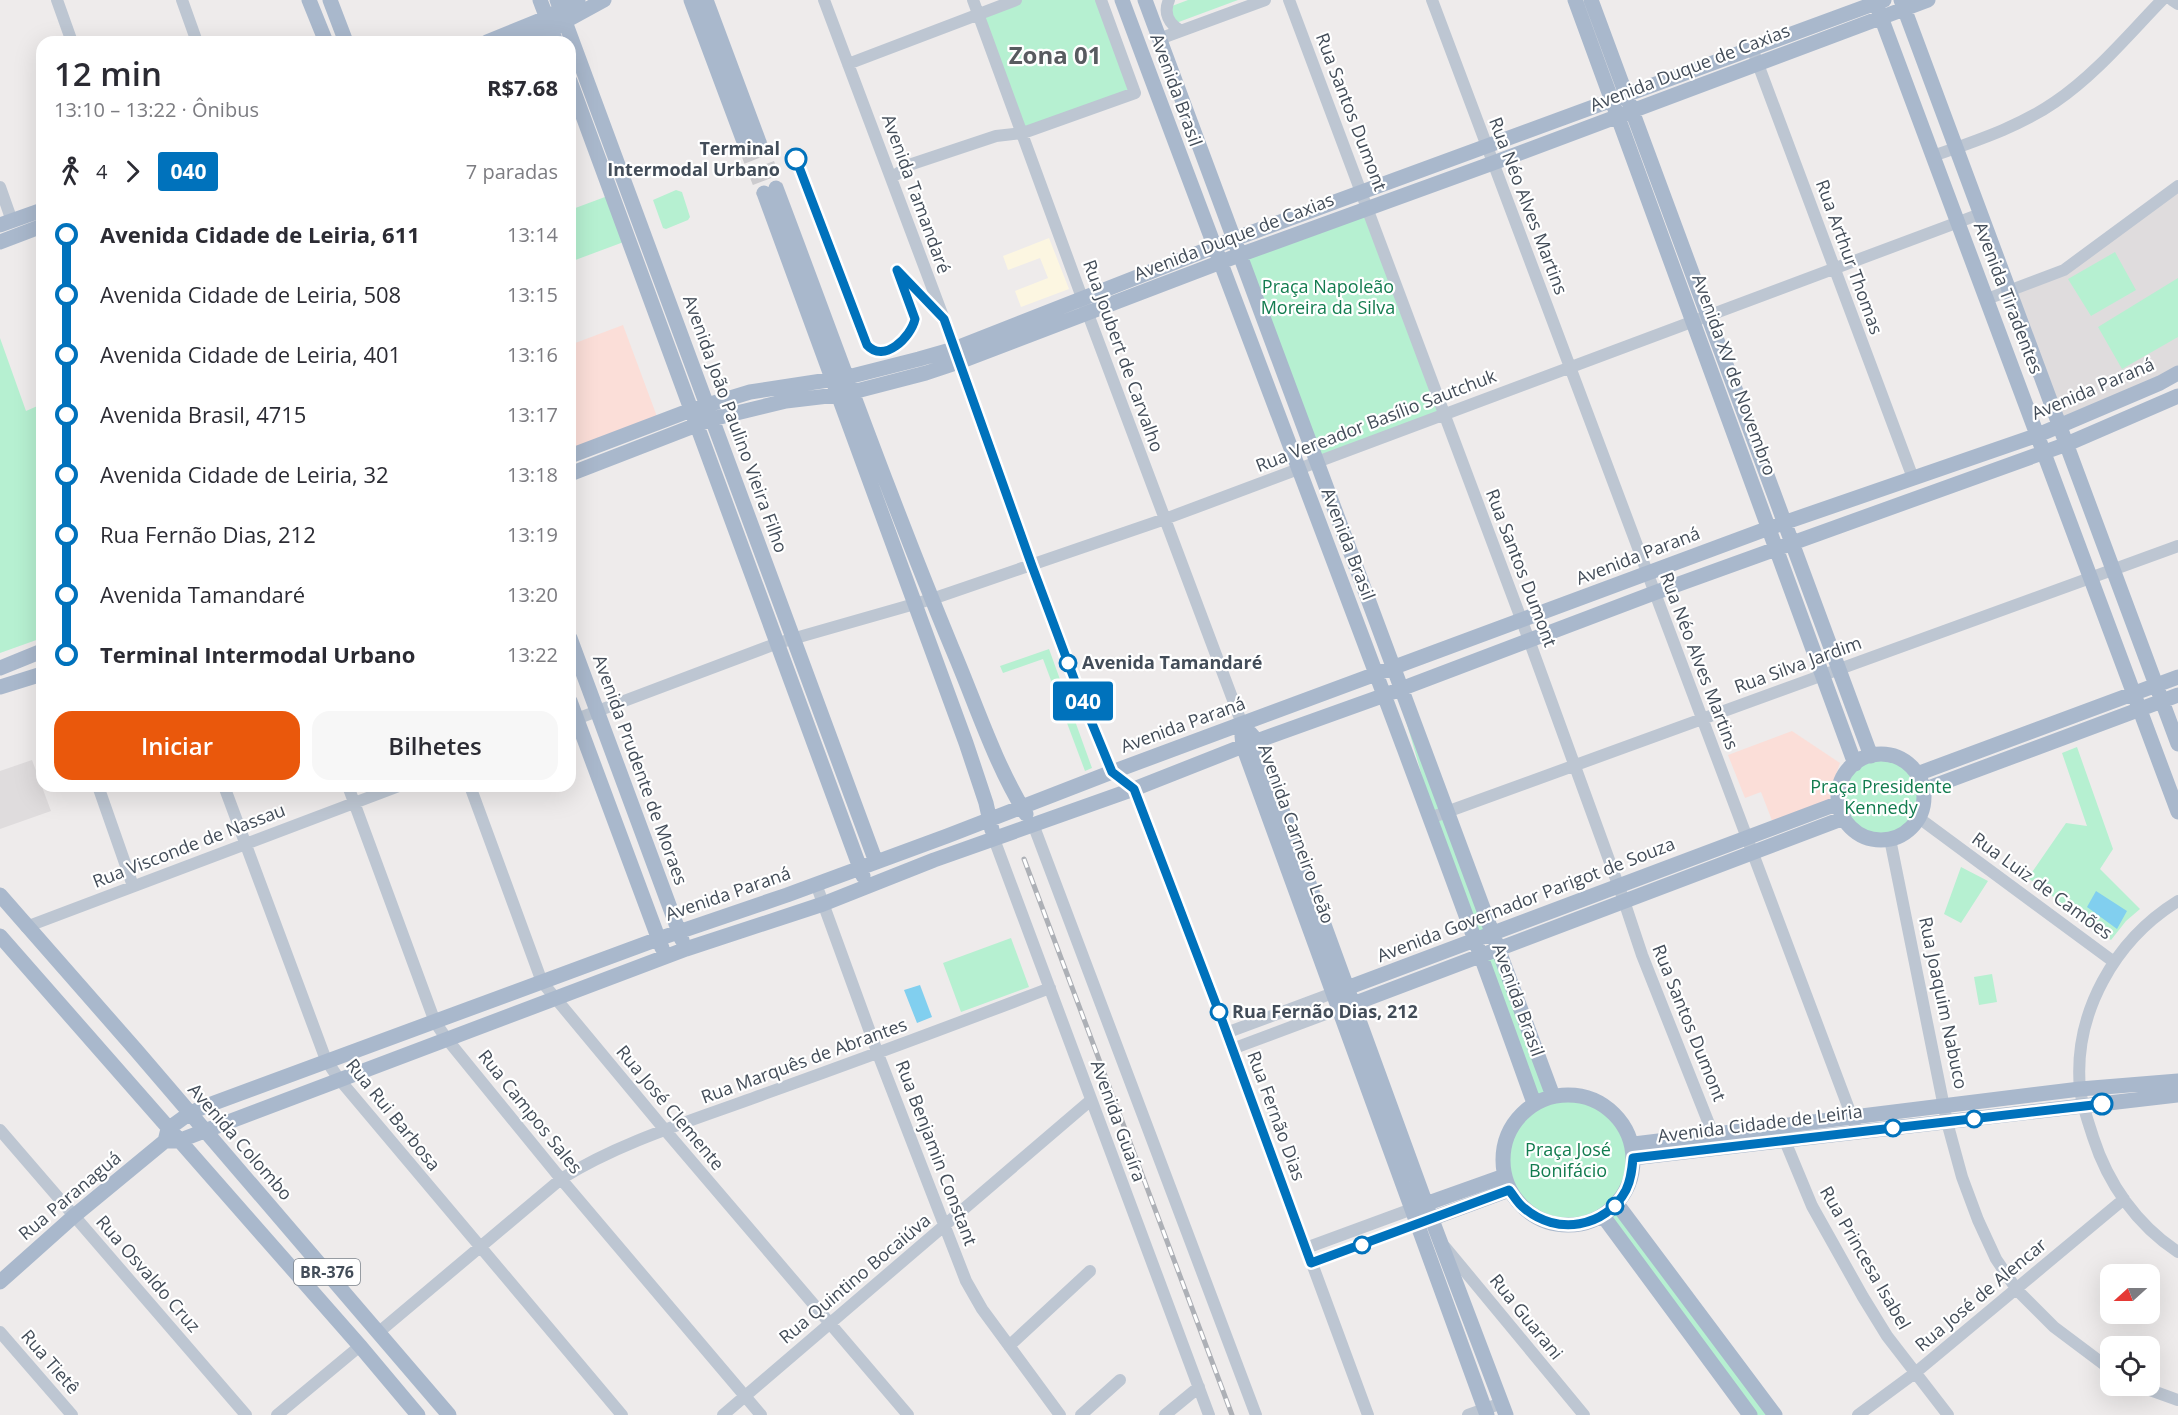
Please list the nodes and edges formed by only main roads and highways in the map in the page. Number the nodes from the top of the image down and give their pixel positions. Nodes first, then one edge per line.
1 (309, 0) edge
2 (330, 0) edge
3 (540, 0) edge
4 (578, 0) edge
5 (604, 0) edge
6 (691, 0) edge
7 (706, 0) edge
8 (1122, 0) edge
9 (1575, 0) edge
10 (1591, 0) edge
11 (1928, 0) edge
12 (1878, 1) edge
13 (1146, 3) edge
14 (1903, 5) edge
15 (561, 10) edge
16 (1881, 18) junction
17 (551, 30) edge
18 (1798, 31) junction
19 (324, 36) edge
20 (344, 36) edge
21 (519, 36) edge
22 (536, 36) edge
23 (571, 36) edge
24 (1828, 37) junction
25 (576, 50) edge
26 (1755, 55) junction
27 (1689, 72) junction
28 (1628, 94) junction
29 (576, 97) edge
30 (1667, 97) junction
31 (1612, 99) junction
32 (1633, 109) junction
33 (1618, 116) junction
34 (1535, 128) junction
35 (1565, 135) junction
36 (1440, 164) junction
37 (1423, 188) junction
38 (770, 190) tunnel mouth
39 (36, 212) edge
40 (1282, 221) junction
41 (6, 223) edge
42 (36, 228) edge
43 (1315, 228) junction
44 (1234, 239) junction
45 (0, 242) edge
46 (1213, 246) junction
47 (1240, 255) junction
48 (1220, 263) junction
49 (1149, 272) junction
50 (1125, 300) junction
51 (1003, 330) junction
52 (1037, 332) junction
53 (956, 355) junction
54 (901, 364) junction
55 (2178, 373) edge
56 (884, 383) junction
57 (843, 385) junction
58 (750, 392) junction
59 (2178, 396) edge
60 (786, 401) junction
61 (710, 412) junction
62 (694, 418) junction
63 (2060, 426) junction
64 (2038, 435) junction
65 (2067, 444) junction
66 (2045, 452) junction
67 (576, 454) edge
68 (1950, 465) junction
69 (576, 471) edge
70 (1929, 473) junction
71 (1978, 477) junction
72 (1906, 503) junction
73 (1785, 522) junction
74 (1768, 528) junction
75 (1793, 543) junction
76 (1776, 549) junction
77 (1709, 550) junction
78 (1744, 561) junction
79 (1576, 600) junction
80 (1559, 629) junction
81 (36, 653) edge
82 (576, 654) edge
83 (1421, 657) junction
84 (1458, 666) junction
85 (0, 668) edge
86 (1394, 668) junction
87 (1377, 674) junction
88 (36, 676) edge
89 (2178, 677) edge
90 (2156, 686) junction
91 (0, 687) edge
92 (1402, 688) junction
93 (2134, 694) junction
94 (1384, 695) junction
95 (2178, 695) edge
96 (2162, 702) junction
97 (1287, 707) junction
98 (2140, 710) junction
99 (1314, 720) junction
100 (1242, 724) junction
101 (576, 728) edge
102 (1197, 741) junction
103 (1257, 741) junction
104 (2178, 744) edge
105 (1243, 746) junction
106 (1871, 756) junction
107 (1855, 764) junction
108 (1181, 770) junction
109 (1917, 774) junction
110 (1923, 790) junction
111 (1059, 792) junction
112 (1085, 806) junction
113 (1022, 807) junction
114 (1841, 810) junction
115 (2178, 812) edge
116 (990, 820) junction
117 (1033, 824) junction
118 (948, 836) junction
119 (994, 839) junction
120 (934, 860) junction
121 (876, 862) junction
122 (860, 868) junction
123 (867, 887) junction
124 (787, 895) junction
125 (0, 896) edge
126 (766, 922) junction
127 (679, 932) junction
128 (1492, 933) junction
129 (1, 938) edge
130 (658, 939) junction
131 (1475, 939) junction
132 (686, 949) junction
133 (1498, 949) junction
134 (627, 951) junction
135 (1481, 955) junction
136 (665, 957) junction
137 (610, 978) junction
138 (1348, 987) junction
139 (1333, 993) junction
140 (1347, 1006) junction
141 (470, 1008) junction
142 (500, 1018) junction
143 (412, 1030) junction
144 (394, 1058) junction
145 (2178, 1081) edge
146 (1385, 1090) junction
147 (1370, 1095) junction
148 (2178, 1095) edge
149 (1553, 1096) junction
150 (217, 1102) junction
151 (1534, 1103) junction
152 (190, 1113) junction
153 (226, 1122) junction
154 (203, 1130) junction
155 (1785, 1133) junction
156 (171, 1137) junction
157 (1633, 1151) junction
158 (1507, 1183) junction
159 (1426, 1204) junction
160 (1617, 1204) junction
161 (1412, 1209) junction
162 (1603, 1216) junction
163 (1432, 1219) junction
164 (1416, 1224) junction
165 (297, 1274) junction
166 (0, 1282) edge
167 (345, 1292) junction
168 (1504, 1409) edge
169 (1486, 1412) edge
170 (417, 1413) edge
171 (449, 1415) edge
172 (1750, 1415) edge
173 (1775, 1415) edge

1 - 19 main road
2 - 20 main road
3 - 17 main road
4 - 15 main road
5 - 15 main road
6 - 7 main road
8 - 46 main road, Avenida Brasil
9 - 31 main road, Avenida XV de Novembro
10 - 28 main road, Avenida XV de Novembro
11 - 14 main road, Avenida Duque de Caxias
12 - 16 main road, Avenida Tiradentes
12 - 18 main road, Avenida Duque de Caxias
13 - 44 main road, Avenida Brasil
14 - 16 main road, Avenida Duque de Caxias
14 - 63 main road, Avenida Tiradentes
15 - 17 main road
15 - 23 main road, Avenida João Paulino Vieira Filho
16 - 24 main road, Avenida Duque de Caxias
16 - 64 main road, Avenida Tiradentes
17 - 21 main road
17 - 22 main road
18 - 24 main road
18 - 26 main road, Avenida Duque de Caxias
24 - 26 main road, Avenida Duque de Caxias
25 - 61 main road, Avenida João Paulino Vieira Filho
26 - 27 main road, Avenida Duque de Caxias
26 - 30 main road, Avenida Duque de Caxias
27 - 28 main road, Avenida Duque de Caxias
27 - 30 main road
28 - 31 main road, Avenida Duque de Caxias
28 - 32 main road, Avenida XV de Novembro
29 - 62 main road, Avenida João Paulino Vieira Filho
30 - 32 main road, Avenida Duque de Caxias
31 - 33 main road, Avenida XV de Novembro
31 - 34 main road, Avenida Duque de Caxias
32 - 33 main road, Avenida Duque de Caxias
32 - 73 main road, Avenida XV de Novembro
33 - 35 main road, Avenida Duque de Caxias
33 - 74 main road, Avenida XV de Novembro
34 - 35 main road
34 - 36 main road, Avenida Duque de Caxias
35 - 37 main road, Avenida Duque de Caxias
36 - 37 main road
36 - 40 main road, Avenida Duque de Caxias
37 - 43 main road, Avenida Duque de Caxias
38 - 57 main road
39 - 41 main road
40 - 43 main road
40 - 44 main road, Avenida Duque de Caxias
42 - 45 main road
43 - 47 main road, Avenida Duque de Caxias
44 - 46 main road, Avenida Duque de Caxias
44 - 47 main road, Avenida Brasil
46 - 48 main road, Avenida Brasil
46 - 49 main road, Avenida Duque de Caxias
47 - 48 main road, Avenida Duque de Caxias
47 - 86 main road, Avenida Brasil
48 - 50 main road, Avenida Duque de Caxias
48 - 87 main road, Avenida Brasil
49 - 50 main road
49 - 51 main road, Avenida Duque de Caxias
50 - 52 main road, Avenida Duque de Caxias
51 - 52 main road
51 - 53 main road, Avenida Duque de Caxias
52 - 53 main road, Avenida Duque de Caxias
53 - 54 main road, Avenida Duque de Caxias
53 - 56 main road, Avenida Duque de Caxias
54 - 56 main road
54 - 57 main road, Avenida Duque de Caxias
55 - 63 main road, Avenida Paraná
56 - 57 main road, Avenida Duque de Caxias
57 - 58 main road, Avenida Duque de Caxias
57 - 60 main road, Avenida Duque de Caxias
57 - 113 main road
57 - 116 main road
58 - 60 main road
58 - 61 main road, Avenida Duque de Caxias
59 - 65 main road
60 - 61 main road, Avenida Duque de Caxias
61 - 62 main road, Avenida Duque de Caxias
61 - 121 main road, Avenida João Paulino Vieira Filho
62 - 67 main road, Avenida Duque de Caxias
62 - 69 main road, Avenida Duque de Caxias
62 - 122 main road, Avenida João Paulino Vieira Filho
63 - 64 main road, Avenida Paraná
63 - 65 main road, Avenida Tiradentes
64 - 66 main road, Avenida Tiradentes
64 - 68 main road, Avenida Paraná
65 - 66 main road
65 - 90 main road, Avenida Tiradentes
66 - 71 main road
66 - 93 main road, Avenida Tiradentes
68 - 70 main road, Avenida Paraná
68 - 71 main road
70 - 72 main road
70 - 73 main road, Avenida Paraná
71 - 72 main road
72 - 75 main road
73 - 74 main road, Avenida Paraná
73 - 75 main road, Avenida XV de Novembro
74 - 76 main road, Avenida XV de Novembro
74 - 77 main road, Avenida Paraná
75 - 76 main road
75 - 106 main road, Avenida XV de Novembro
76 - 78 main road
76 - 107 main road, Avenida XV de Novembro
77 - 78 main road
77 - 79 main road, Avenida Paraná
78 - 80 main road
79 - 80 main road
79 - 83 main road, Avenida Paraná
80 - 84 main road
81 - 85 main road
82 - 127 main road, Avenida Prudente de Moraes
83 - 84 main road
83 - 86 main road, Avenida Paraná
84 - 92 main road
86 - 87 main road, Avenida Paraná
86 - 92 main road, Avenida Brasil
87 - 94 main road, Avenida Brasil
87 - 97 main road, Avenida Paraná
88 - 91 main road
89 - 90 main road
90 - 93 main road
90 - 96 main road, Avenida Tiradentes
92 - 94 main road
92 - 128 main road, Avenida Brasil
93 - 98 main road, Avenida Tiradentes
93 - 109 main road
94 - 99 main road
94 - 131 main road, Avenida Brasil
95 - 96 main road
96 - 98 main road
96 - 104 main road, Avenida Tiradentes
97 - 99 main road
97 - 100 main road, Avenida Paraná
98 - 110 main road
98 - 115 main road, Avenida Tiradentes
99 - 103 main road
100 - 102 main road, Avenida Paraná
100 - 103 main road, Avenida Carneiro Leão
100 - 105 main road, Avenida Carneiro Leão
101 - 130 main road
102 - 108 main road
102 - 111 main road, Avenida Paraná
103 - 105 main road
103 - 138 main road, Avenida Carneiro Leão
105 - 108 main road
105 - 139 main road, Avenida Carneiro Leão
106 - 107 main road
106 - 109 main road
107 - 114 main road
108 - 112 main road
109 - 110 main road
110 - 114 main road
111 - 112 main road
111 - 113 main road, Avenida Paraná
112 - 117 main road
113 - 116 main road, Avenida Paraná
113 - 117 main road
114 - 128 main road, Avenida Governador Parigot de Souza
114 - 133 main road, Avenida Governador Parigot de Souza
116 - 118 main road, Avenida Paraná
116 - 119 main road
117 - 119 main road
118 - 120 main road
118 - 121 main road, Avenida Paraná
119 - 120 main road
120 - 123 main road
121 - 122 main road, Avenida Paraná
122 - 123 main road, Avenida João Paulino Vieira Filho
122 - 124 main road, Avenida Paraná
123 - 126 main road
124 - 126 main road
124 - 127 main road, Avenida Paraná
125 - 152 main road, Avenida Colombo / BR-376
126 - 132 main road
127 - 130 main road, Avenida Paraná
127 - 132 main road, Avenida Prudente de Moraes
128 - 131 main road, Avenida Governador Parigot de Souza
128 - 133 main road, Avenida Brasil
129 - 156 main road, BR-376
130 - 134 main road, Avenida Paraná
130 - 136 main road
131 - 135 main road, Avenida Brasil
131 - 138 main road, Avenida Governador Parigot de Souza
132 - 136 main road
133 - 135 main road, Avenida Governador Parigot de Souza
133 - 149 main road, Avenida Brasil
134 - 137 main road
134 - 141 main road, Avenida Paraná
135 - 140 main road, Avenida Governador Parigot de Souza
135 - 151 main road, Avenida Brasil
136 - 137 main road
137 - 142 main road
138 - 139 main road, Avenida Governador Parigot de Souza
138 - 140 main road, Avenida Carneiro Leão
139 - 140 main road, Avenida Carneiro Leão
140 - 146 main road, Avenida Carneiro Leão
140 - 147 main road, Avenida Carneiro Leão
141 - 142 main road
141 - 143 main road, Avenida Paraná
142 - 144 main road
143 - 144 main road
143 - 150 main road, Avenida Paraná
144 - 153 main road
145 - 155 main road, Avenida Cidade de Leiria
146 - 147 main road
146 - 159 main road, Avenida Carneiro Leão
147 - 161 main road, Avenida Carneiro Leão
148 - 155 main road, Avenida Cidade de Leiria
149 - 151 main road
149 - 157 main road
150 - 152 main road, Avenida Paraná
150 - 153 main road
151 - 158 main road
152 - 154 main road, Avenida Colombo / BR-376
152 - 156 main road, Avenida Paraná
153 - 154 main road
154 - 156 main road
154 - 167 main road, Avenida Colombo / BR-376
155 - 157 main road, Avenida Cidade de Leiria
156 - 165 main road, BR-376
156 - 166 main road, Rua Paranaguá
157 - 160 main road
158 - 159 main road
158 - 162 main road
158 - 163 main road
159 - 161 main road
159 - 163 main road, Avenida Carneiro Leão
160 - 162 main road
160 - 173 main road
161 - 164 main road, Avenida Carneiro Leão
162 - 172 main road
163 - 164 main road
163 - 168 main road, Avenida Carneiro Leão
164 - 169 main road, Avenida Carneiro Leão
165 - 167 main road
165 - 170 main road, BR-376
167 - 171 main road, Avenida Colombo / BR-376

